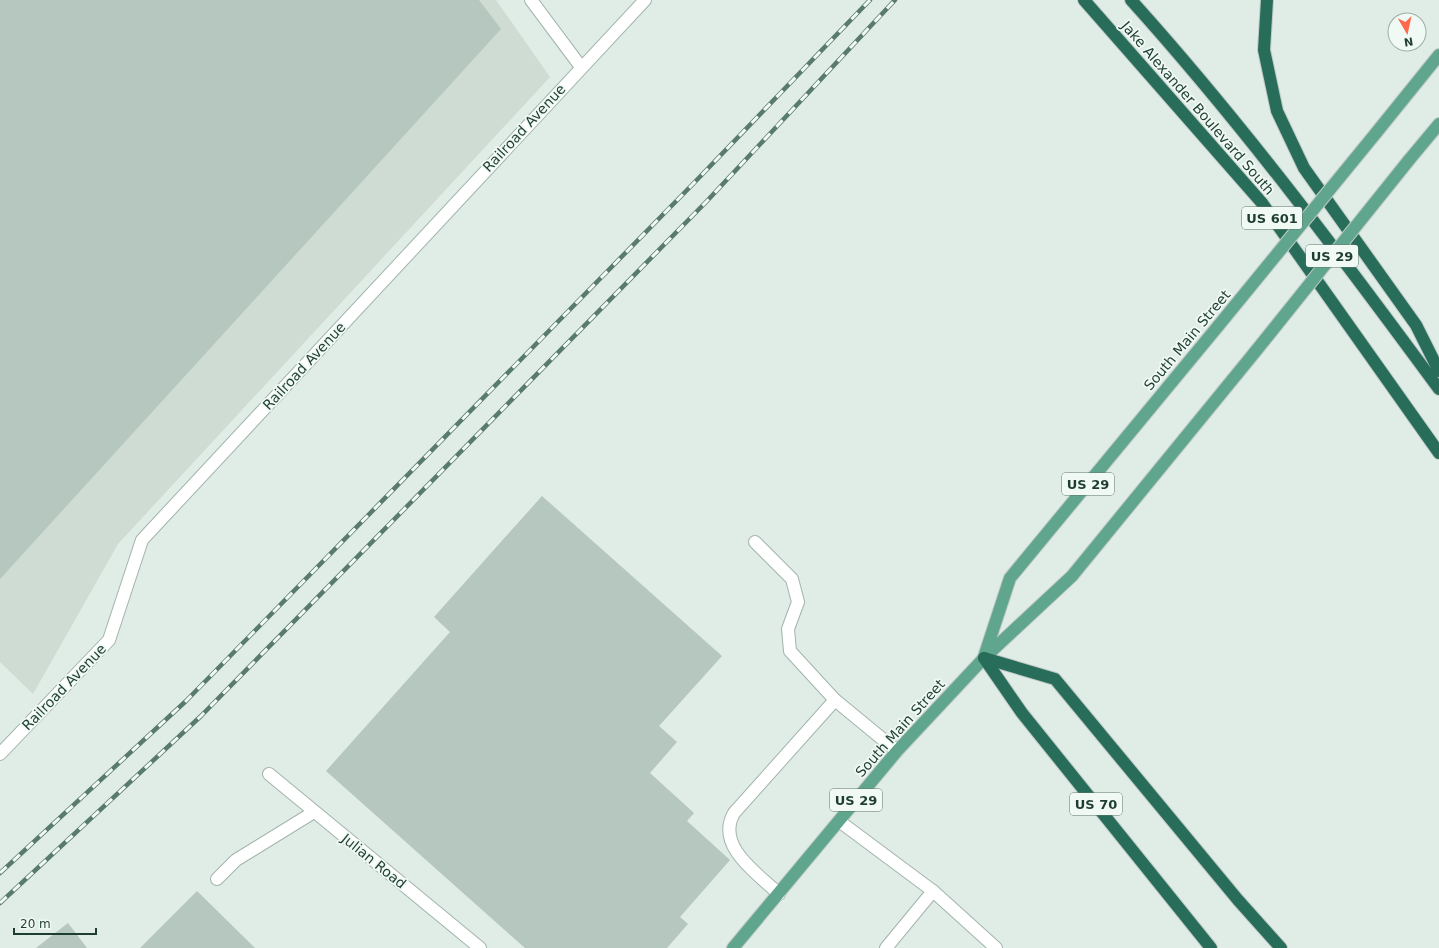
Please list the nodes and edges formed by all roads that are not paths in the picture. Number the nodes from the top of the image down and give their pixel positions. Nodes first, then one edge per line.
1 (531, 0) edge
2 (645, 0) edge
3 (1084, 0) edge
4 (1131, 0) edge
5 (1267, 0) edge
6 (1439, 55) edge
7 (581, 67) junction
8 (1439, 124) edge
9 (1439, 371) edge
10 (1439, 389) edge
11 (1437, 451) edge
12 (755, 542) dead end
13 (984, 658) junction
14 (835, 700) junction
15 (896, 751) junction
16 (0, 754) edge
17 (269, 774) dead end
18 (314, 812) junction
19 (839, 821) junction
20 (217, 879) dead end
21 (933, 891) junction
22 (779, 894) junction
23 (480, 948) edge
24 (733, 948) edge
25 (886, 948) edge
26 (996, 948) edge
27 (1211, 948) edge
28 (1281, 948) edge

1 - 7 street
2 - 7 street, Railroad Avenue
3 - 11 highway, Jake Alexander Boulevard South / US 601
4 - 10 highway, Jake Alexander Boulevard South / US 601
5 - 9 highway
6 - 13 main road, South Main Street / US 29, bridge
7 - 16 street, Railroad Avenue
8 - 13 main road, South Main Street / US 29, bridge
12 - 14 street
13 - 15 main road, South Main Street / US 29
13 - 27 highway, US 70
13 - 28 highway
14 - 15 street
14 - 22 street
15 - 19 main road, South Main Street / US 29
17 - 18 street, Julian Road
18 - 20 street
18 - 23 street, Julian Road
19 - 21 street
19 - 22 main road, South Main Street / US 29
21 - 25 street
21 - 26 street
22 - 24 main road, South Main Street / US 29

